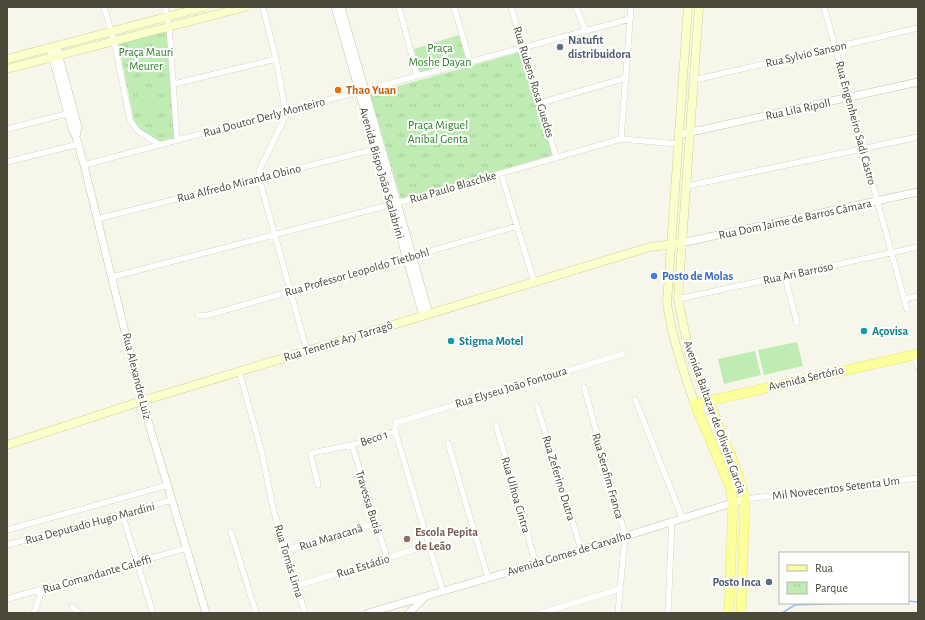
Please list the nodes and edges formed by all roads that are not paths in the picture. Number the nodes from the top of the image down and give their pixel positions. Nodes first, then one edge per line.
1 (104, 7) edge
2 (165, 7) edge
3 (204, 7) edge
4 (245, 7) edge
5 (263, 7) edge
6 (335, 7) edge
7 (341, 7) edge
8 (399, 7) edge
9 (454, 7) edge
10 (512, 7) edge
11 (576, 7) edge
12 (631, 7) edge
13 (688, 7) edge
14 (699, 7) edge
15 (824, 7) edge
16 (168, 16) junction
17 (630, 19) junction
18 (169, 26) junction
19 (918, 28) edge
20 (585, 30) junction
21 (112, 31) junction
22 (114, 41) junction
23 (53, 46) junction
24 (523, 47) junction
25 (835, 48) junction
26 (56, 55) junction
27 (7, 59) edge
28 (276, 59) junction
29 (470, 61) junction
30 (7, 69) edge
31 (417, 76) junction
32 (626, 78) junction
33 (694, 80) junction
34 (918, 82) edge
35 (174, 84) junction
36 (362, 90) junction
37 (849, 98) junction
38 (540, 103) junction
39 (285, 111) junction
40 (71, 113) junction
41 (7, 130) edge
42 (690, 132) junction
43 (918, 137) edge
44 (621, 139) junction
45 (77, 140) junction
46 (177, 140) junction
47 (678, 140) junction
48 (160, 145) junction
49 (378, 148) junction
50 (863, 149) junction
51 (556, 157) junction
52 (7, 162) edge
53 (84, 165) junction
54 (501, 173) junction
55 (259, 178) junction
56 (687, 186) junction
57 (918, 192) edge
58 (877, 201) junction
59 (394, 204) junction
60 (98, 218) junction
61 (517, 226) junction
62 (276, 235) junction
63 (671, 243) junction
64 (681, 243) junction
65 (918, 247) edge
66 (891, 253) junction
67 (410, 257) junction
68 (785, 276) junction
69 (112, 277) junction
70 (534, 282) junction
71 (291, 290) junction
72 (918, 296) edge
73 (678, 299) junction
74 (904, 299) junction
75 (907, 309) dead end
76 (198, 315) dead end
77 (426, 315) junction
78 (798, 323) dead end
79 (307, 351) junction
80 (623, 354) dead end
81 (916, 354) edge
82 (918, 367) edge
83 (239, 371) junction
84 (584, 387) dead end
85 (635, 399) dead end
86 (708, 400) junction
87 (142, 401) junction
88 (695, 404) junction
89 (537, 406) dead end
90 (496, 425) dead end
91 (395, 432) junction
92 (448, 443) dead end
93 (7, 444) edge
94 (352, 445) junction
95 (918, 478) edge
96 (168, 485) junction
97 (318, 485) dead end
98 (750, 498) junction
99 (172, 500) junction
100 (733, 502) junction
101 (682, 518) junction
102 (124, 520) dead end
103 (672, 521) junction
104 (376, 523) junction
105 (7, 530) edge
106 (231, 532) dead end
107 (625, 535) junction
108 (7, 545) edge
109 (429, 545) junction
110 (187, 548) junction
111 (581, 549) junction
112 (286, 550) junction
113 (386, 558) junction
114 (138, 563) junction
115 (536, 564) junction
116 (488, 578) junction
117 (296, 586) junction
118 (620, 589) junction
119 (42, 590) junction
120 (443, 592) junction
121 (426, 597) junction
122 (7, 599) edge
123 (72, 607) dead end
124 (34, 613) edge
125 (79, 613) edge
126 (153, 613) edge
127 (206, 613) edge
128 (256, 613) edge
129 (305, 613) edge
130 (368, 613) edge
131 (409, 613) edge
132 (541, 613) edge
133 (618, 613) edge
134 (668, 613) edge
135 (729, 613) edge
136 (741, 613) edge

1 - 21 street
2 - 16 street
3 - 16 main road
4 - 18 main road
5 - 28 street
6 - 36 street, Avenida Bispo João Scalabrini
7 - 36 street, Avenida Bispo João Scalabrini
8 - 31 street
9 - 29 street
10 - 24 street, Rua Rubens Rosa Guedes
11 - 20 street
12 - 17 street
13 - 47 main road, Avenida Baltazar de Oliveira Garcia
14 - 33 main road, Avenida Baltazar de Oliveira Garcia
15 - 25 street, Rua Engenheiro Sadi Castro
16 - 18 street
16 - 21 main road
17 - 20 street, Rua Doutor Derly Monteiro
17 - 32 street
18 - 22 main road
18 - 35 street
19 - 25 street, Rua Sylvio Sanson
20 - 24 street, Rua Doutor Derly Monteiro
21 - 22 street
21 - 23 main road
22 - 26 main road
22 - 48 street
23 - 26 street, Rua Alexandre Luiz
23 - 27 main road
24 - 29 street, Rua Doutor Derly Monteiro
24 - 38 street, Rua Rubens Rosa Guedes
25 - 33 street, Rua Sylvio Sanson
25 - 37 street, Rua Engenheiro Sadi Castro
26 - 30 main road
26 - 40 street, Rua Alexandre Luiz
28 - 35 street
28 - 39 street
29 - 31 street, Rua Doutor Derly Monteiro
31 - 36 street, Rua Doutor Derly Monteiro
32 - 38 street
32 - 44 street
33 - 42 main road, Avenida Baltazar de Oliveira Garcia
34 - 37 street, Rua Lila Ripoll
35 - 46 street
36 - 39 street, Rua Doutor Derly Monteiro
36 - 49 street, Avenida Bispo João Scalabrini
37 - 42 street, Rua Lila Ripoll
37 - 50 street, Rua Engenheiro Sadi Castro
38 - 51 street, Rua Rubens Rosa Guedes
39 - 46 street, Rua Doutor Derly Monteiro
39 - 55 street
40 - 41 street
40 - 45 street, Rua Alexandre Luiz
42 - 47 street, Rua Lila Ripoll
42 - 56 main road, Avenida Baltazar de Oliveira Garcia
43 - 50 street
44 - 47 street, Rua Paulo Blaschke
44 - 51 street, Rua Paulo Blaschke
45 - 52 street
45 - 53 street, Rua Alexandre Luiz
46 - 48 street, Rua Doutor Derly Monteiro
47 - 63 main road, Avenida Baltazar de Oliveira Garcia
48 - 53 street, Rua Doutor Derly Monteiro
49 - 55 street, Rua Alfredo Miranda Obino
49 - 59 street, Avenida Bispo João Scalabrini
50 - 56 street
50 - 58 street, Rua Engenheiro Sadi Castro
51 - 54 street, Rua Paulo Blaschke
53 - 60 street, Rua Alexandre Luiz
54 - 59 street, Rua Paulo Blaschke
54 - 61 street
55 - 60 street, Rua Alfredo Miranda Obino
55 - 62 street
56 - 64 main road, Avenida Baltazar de Oliveira Garcia
57 - 58 street, Rua Dom Jaime de Barros Câmara
58 - 64 street, Rua Dom Jaime de Barros Câmara
58 - 66 street, Rua Engenheiro Sadi Castro
59 - 62 street, Rua Paulo Blaschke
59 - 67 street, Avenida Bispo João Scalabrini
60 - 69 street, Rua Alexandre Luiz
61 - 67 street, Rua Professor Leopoldo Tietbohl
61 - 70 street
62 - 69 street, Rua Paulo Blaschke
62 - 71 street
63 - 64 main road, Rua Dom Jaime de Barros Câmara
63 - 70 main road, Rua Tenente Ary Tarragô
63 - 88 main road, Avenida Baltazar de Oliveira Garcia
64 - 73 main road, Avenida Baltazar de Oliveira Garcia
65 - 66 street, Rua Ari Barroso
66 - 68 street, Rua Ari Barroso
66 - 74 street, Rua Engenheiro Sadi Castro
67 - 71 street, Rua Professor Leopoldo Tietbohl
67 - 77 street, Avenida Bispo João Scalabrini
68 - 73 street, Rua Ari Barroso
68 - 78 street
69 - 87 street, Rua Alexandre Luiz
70 - 77 main road, Rua Tenente Ary Tarragô
71 - 76 street, Rua Professor Leopoldo Tietbohl
71 - 79 street
72 - 74 street
73 - 86 main road, Avenida Baltazar de Oliveira Garcia
74 - 75 street, Rua Engenheiro Sadi Castro
77 - 79 main road, Rua Tenente Ary Tarragô
79 - 83 main road, Rua Tenente Ary Tarragô
80 - 91 street, Rua Elyseu João Fontoura
81 - 82 street
81 - 86 main road, Avenida Sertório
83 - 87 main road, Rua Tenente Ary Tarragô
83 - 112 street, Rua Tomás Lima
84 - 107 street, Rua Serafim Franca
85 - 101 street
86 - 88 main road, Avenida Sertório
86 - 98 main road, Avenida Baltazar de Oliveira Garcia
87 - 93 main road, Rua Tenente Ary Tarragô
87 - 96 street, Rua Alexandre Luiz
88 - 100 main road, Avenida Baltazar de Oliveira Garcia
89 - 111 street, Rua Zeferino Dutra
90 - 115 street, Rua Ulhoa Cintra
91 - 94 street, Beco 1
91 - 109 street
92 - 116 street
94 - 97 street, Beco 1
94 - 104 street, Travessa Butiá
95 - 98 street, Mil Novecentos Setenta Um
96 - 99 street, Rua Alexandre Luiz
96 - 105 street, Rua Deputado Hugo Mardini
98 - 100 street, Avenida Gomes de Carvalho
98 - 136 main road, Avenida Baltazar de Oliveira Garcia
99 - 108 street, Rua Deputado Hugo Mardini
99 - 110 street, Rua Alexandre Luiz
100 - 101 street, Avenida Gomes de Carvalho
100 - 135 main road, Avenida Baltazar de Oliveira Garcia
101 - 103 street, Avenida Gomes de Carvalho
102 - 114 street
103 - 107 street, Avenida Gomes de Carvalho
103 - 134 street
104 - 112 street, Rua Maracanã
104 - 113 street, Travessa Butiá
106 - 128 street
107 - 111 street, Avenida Gomes de Carvalho
107 - 118 street, Rua Serafim Franca
109 - 113 street, Rua Estádio
109 - 120 street
110 - 114 street, Rua Comandante Caleffi
110 - 127 street, Rua Alexandre Luiz
111 - 115 street, Avenida Gomes de Carvalho
112 - 117 street, Rua Tomás Lima
113 - 117 street, Rua Estádio
114 - 119 street, Rua Comandante Caleffi
114 - 126 street
115 - 116 street, Avenida Gomes de Carvalho
116 - 120 street, Avenida Gomes de Carvalho
117 - 129 street, Rua Tomás Lima
118 - 132 street
118 - 133 street, Rua Serafim Franca
119 - 122 street, Rua Comandante Caleffi
119 - 124 street
120 - 121 street, Avenida Gomes de Carvalho
121 - 130 street
121 - 131 street, Avenida Gomes de Carvalho
123 - 125 street

